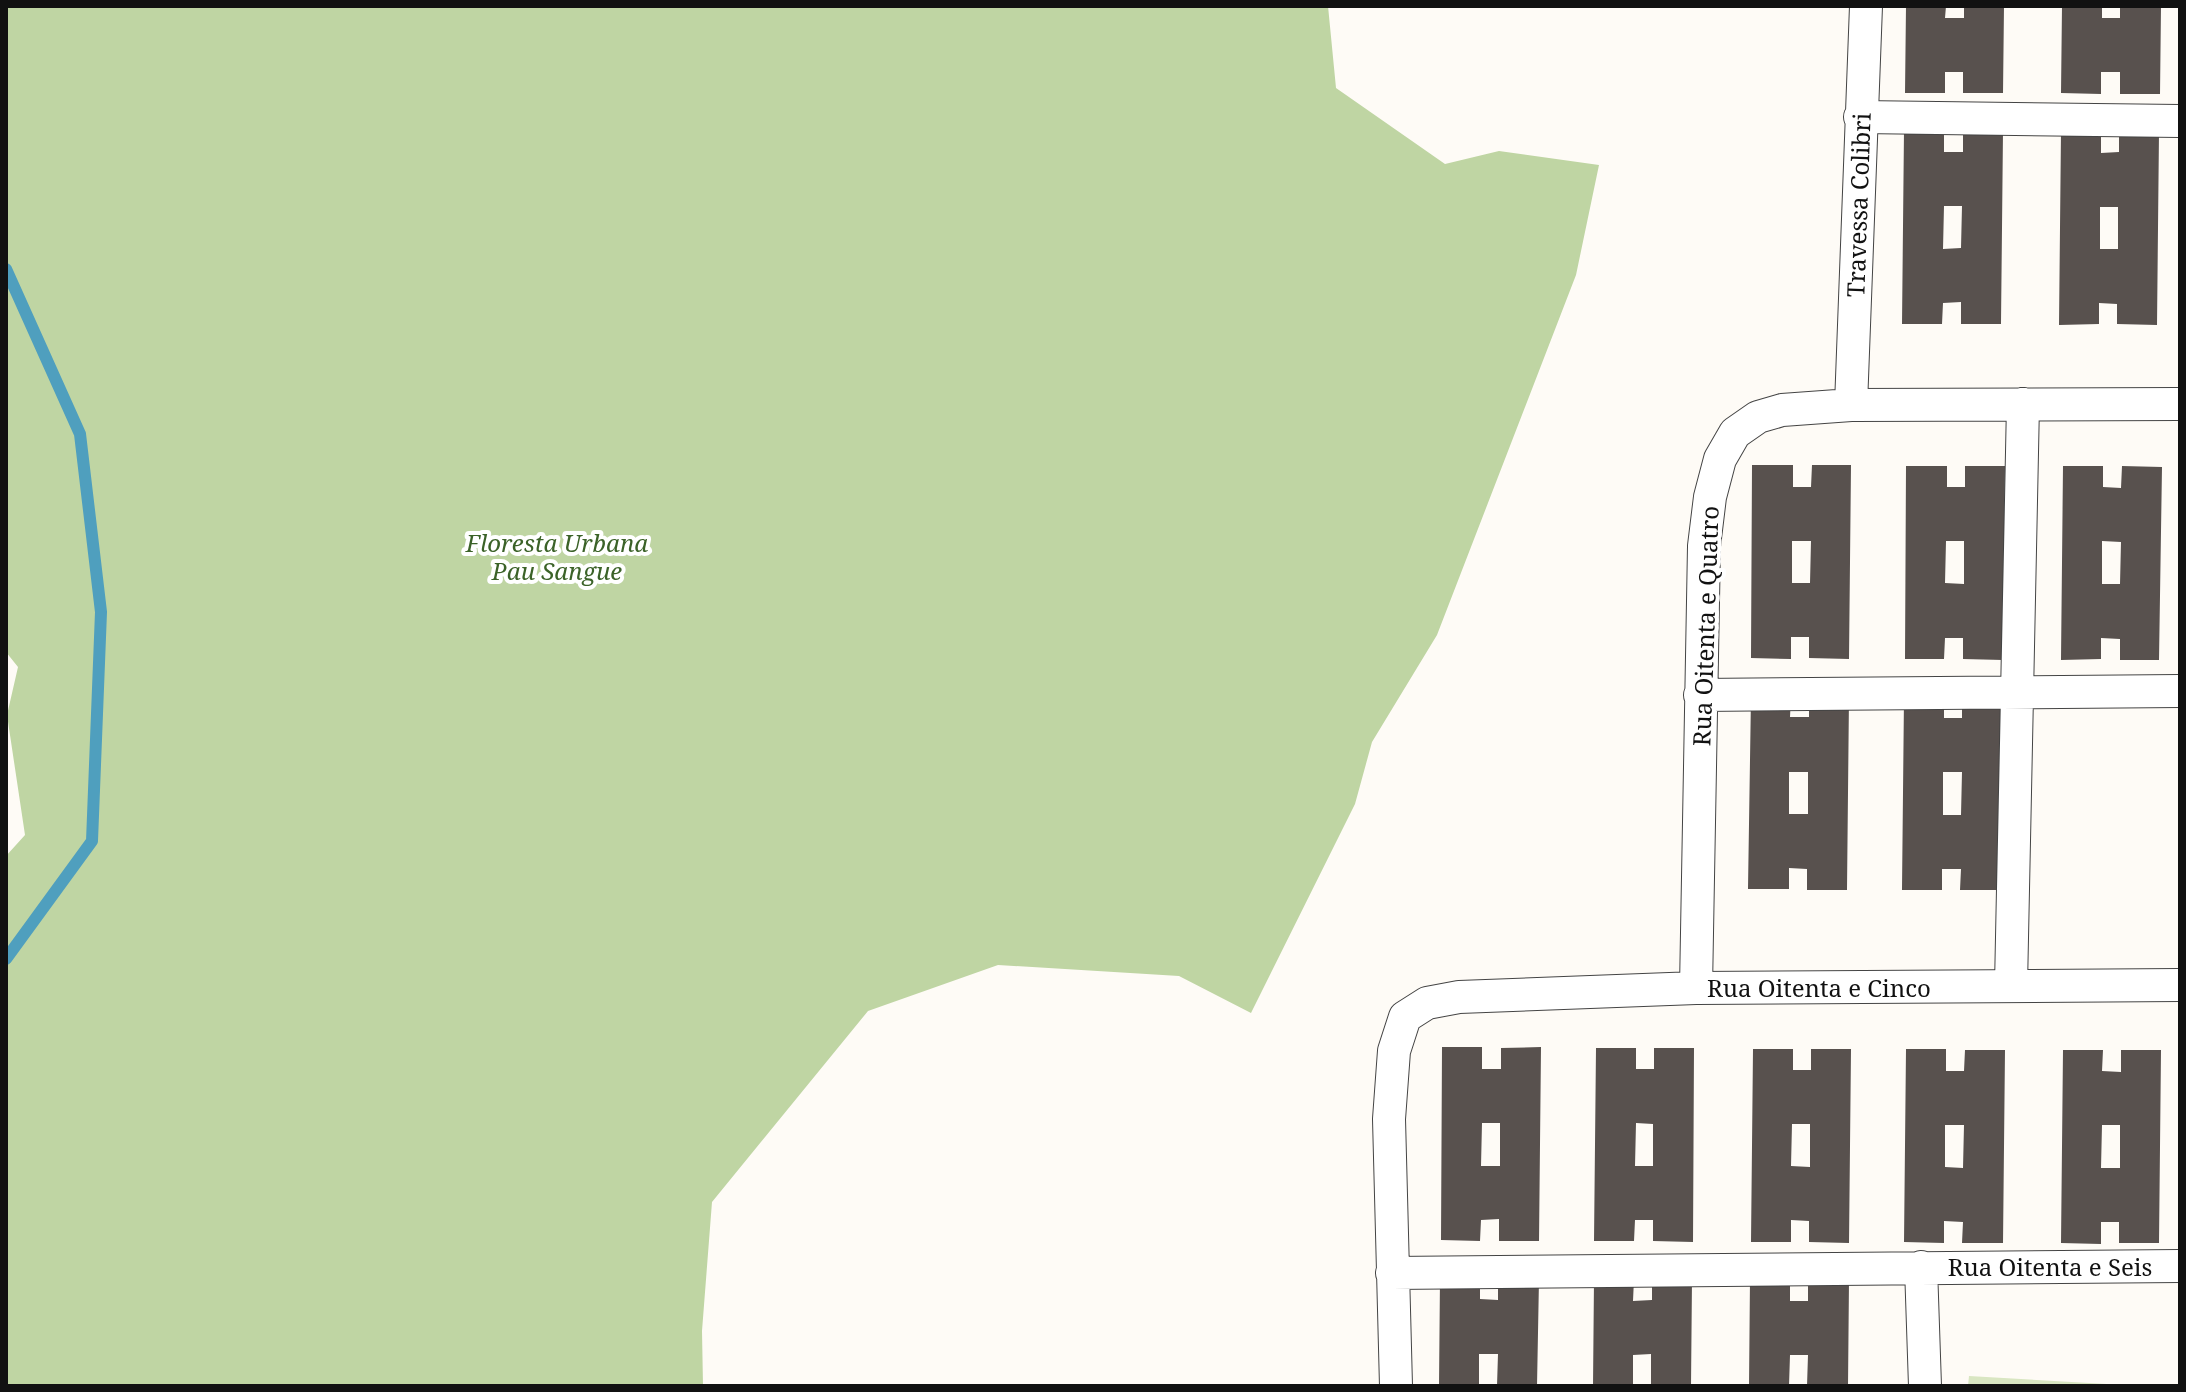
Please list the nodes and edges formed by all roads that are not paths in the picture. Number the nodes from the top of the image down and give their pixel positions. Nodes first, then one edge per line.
1 (1866, 6) edge
2 (1860, 117) junction
3 (2180, 121) edge
4 (2023, 404) junction
5 (2180, 404) edge
6 (1851, 405) junction
7 (2180, 691) edge
8 (2018, 692) junction
9 (1700, 695) junction
10 (2180, 985) edge
11 (2011, 986) junction
12 (1696, 988) junction
13 (2180, 1266) edge
14 (1921, 1267) junction
15 (1392, 1273) junction
16 (1396, 1386) edge
17 (1925, 1386) edge

1 - 2 street, Travessa Colibri
2 - 3 street
2 - 6 street, Travessa Colibri
4 - 5 street, Rua Oitenta e Quatro
4 - 6 street, Rua Oitenta e Quatro
4 - 8 street
6 - 9 street, Rua Oitenta e Quatro
7 - 8 street
8 - 9 street
8 - 11 street
9 - 12 street, Rua Oitenta e Quatro
10 - 11 street, Rua Oitenta e Cinco
11 - 12 street, Rua Oitenta e Cinco
12 - 15 street, Rua Oitenta e Cinco
13 - 14 street, Rua Oitenta e Seis
14 - 15 street
14 - 17 street
15 - 16 street

